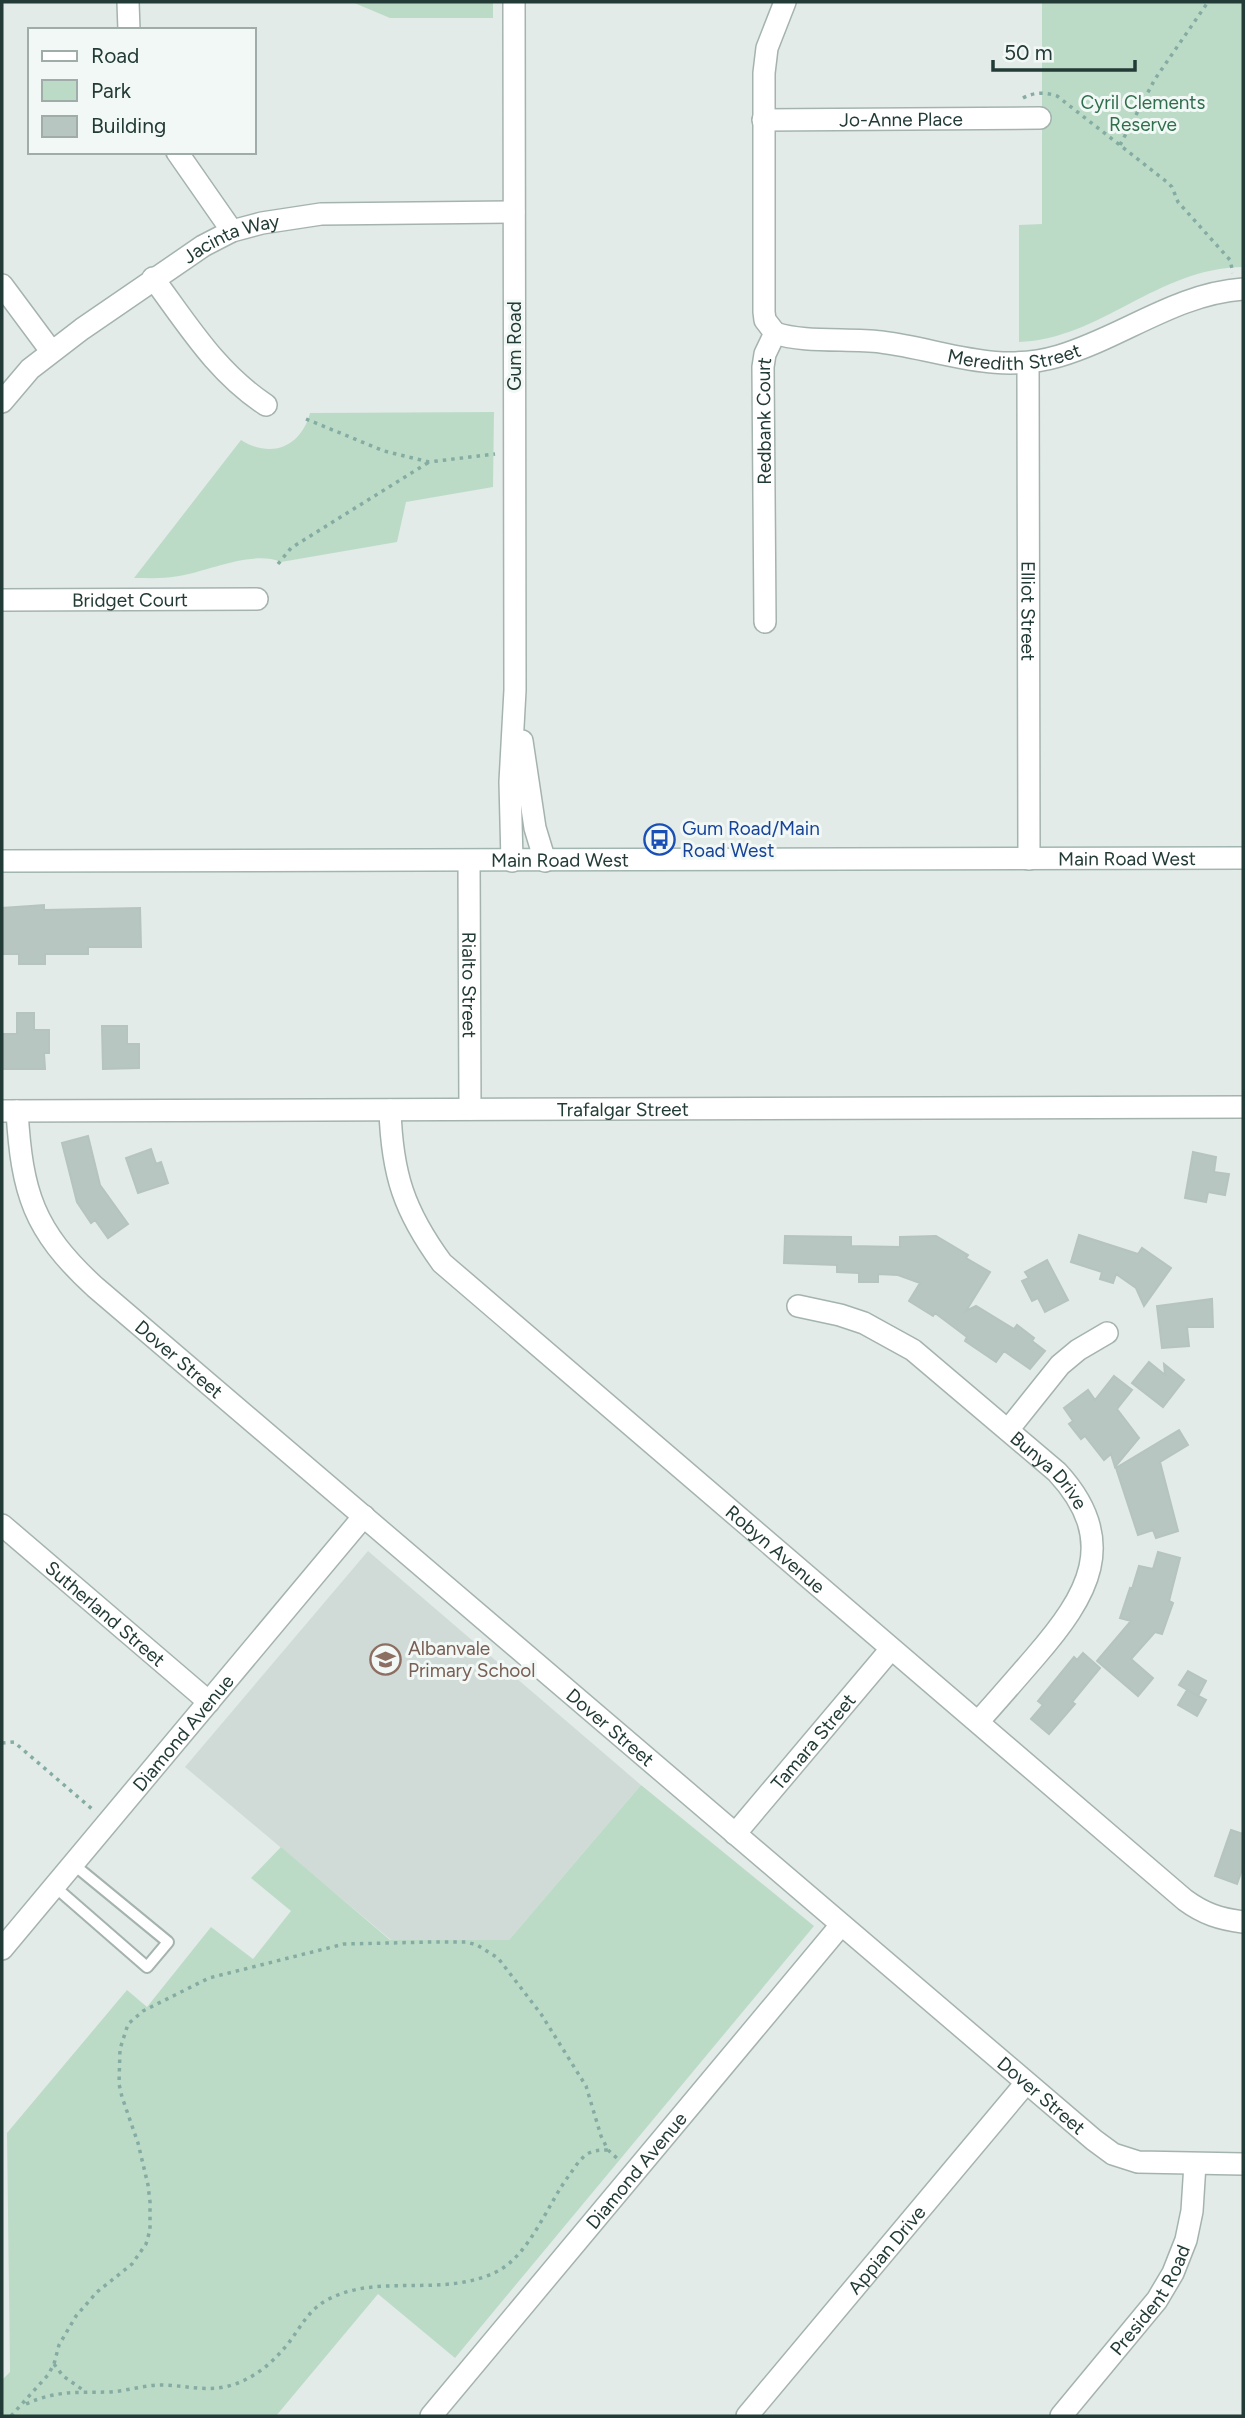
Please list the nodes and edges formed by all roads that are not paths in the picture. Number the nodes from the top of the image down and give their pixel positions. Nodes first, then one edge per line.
1 (128, 2) edge
2 (514, 2) edge
3 (785, 2) edge
4 (129, 28) edge
5 (1040, 118) dead end
6 (763, 120) junction
7 (178, 154) edge
8 (514, 212) junction
9 (232, 232) junction
10 (153, 278) junction
11 (2, 285) edge
12 (1239, 289) edge
13 (775, 333) junction
14 (51, 351) junction
15 (1028, 363) junction
16 (2, 402) edge
17 (266, 405) dead end
18 (257, 599) dead end
19 (2, 600) edge
20 (765, 622) dead end
21 (515, 691) junction
22 (1243, 858) edge
23 (1029, 859) junction
24 (545, 860) junction
25 (469, 861) junction
26 (512, 861) junction
27 (2, 862) edge
28 (1243, 1107) edge
29 (470, 1109) junction
30 (390, 1110) junction
31 (9, 1111) edge
32 (798, 1306) dead end
33 (1107, 1333) dead end
34 (1008, 1430) junction
35 (363, 1516) junction
36 (2, 1525) edge
37 (891, 1649) junction
38 (209, 1702) junction
39 (978, 1722) junction
40 (734, 1834) junction
41 (73, 1864) junction
42 (54, 1886) junction
43 (1243, 1922) edge
44 (841, 1925) junction
45 (2, 1949) edge
46 (1026, 2083) junction
47 (1195, 2164) junction
48 (1243, 2164) edge
49 (431, 2416) edge
50 (747, 2416) edge
51 (1061, 2416) edge

1 - 4 street
2 - 8 street, Gum Road
3 - 6 street, Redbank Court
5 - 6 street, Jo-Anne Place
6 - 13 street, Redbank Court
7 - 9 street
8 - 9 street, Jacinta Way
8 - 21 street, Gum Road
9 - 10 street, Jacinta Way
10 - 14 street, Jacinta Way
10 - 17 street
11 - 14 street
12 - 15 street, Meredith Street
13 - 15 street, Meredith Street
13 - 20 street, Redbank Court
14 - 16 street, Jacinta Way
15 - 23 street, Elliot Street
18 - 19 street, Bridget Court
21 - 24 street, Gum Road
21 - 26 street, Gum Road
22 - 23 street, Main Road West
23 - 24 street, Main Road West
24 - 26 street, Main Road West
25 - 26 street, Main Road West
25 - 27 street, Main Road West
25 - 29 street, Rialto Street
28 - 29 street, Trafalgar Street
29 - 30 street, Trafalgar Street
30 - 31 street, Trafalgar Street
30 - 37 street, Robyn Avenue
31 - 35 street, Dover Street
32 - 34 street, Bunya Drive
33 - 34 street
34 - 39 street, Bunya Drive
35 - 38 street, Diamond Avenue
35 - 40 street, Dover Street
36 - 38 street, Sutherland Street
37 - 39 street, Robyn Avenue
37 - 40 street, Tamara Street
38 - 41 street, Diamond Avenue
39 - 43 street, Robyn Avenue
40 - 44 street, Dover Street
41 - 42 street, Diamond Avenue
41 - 42 lane
42 - 45 street, Diamond Avenue
44 - 46 street, Dover Street
44 - 49 street, Diamond Avenue
46 - 47 street, Dover Street
46 - 50 street, Appian Drive
47 - 48 street, Dover Street
47 - 51 street, President Road

